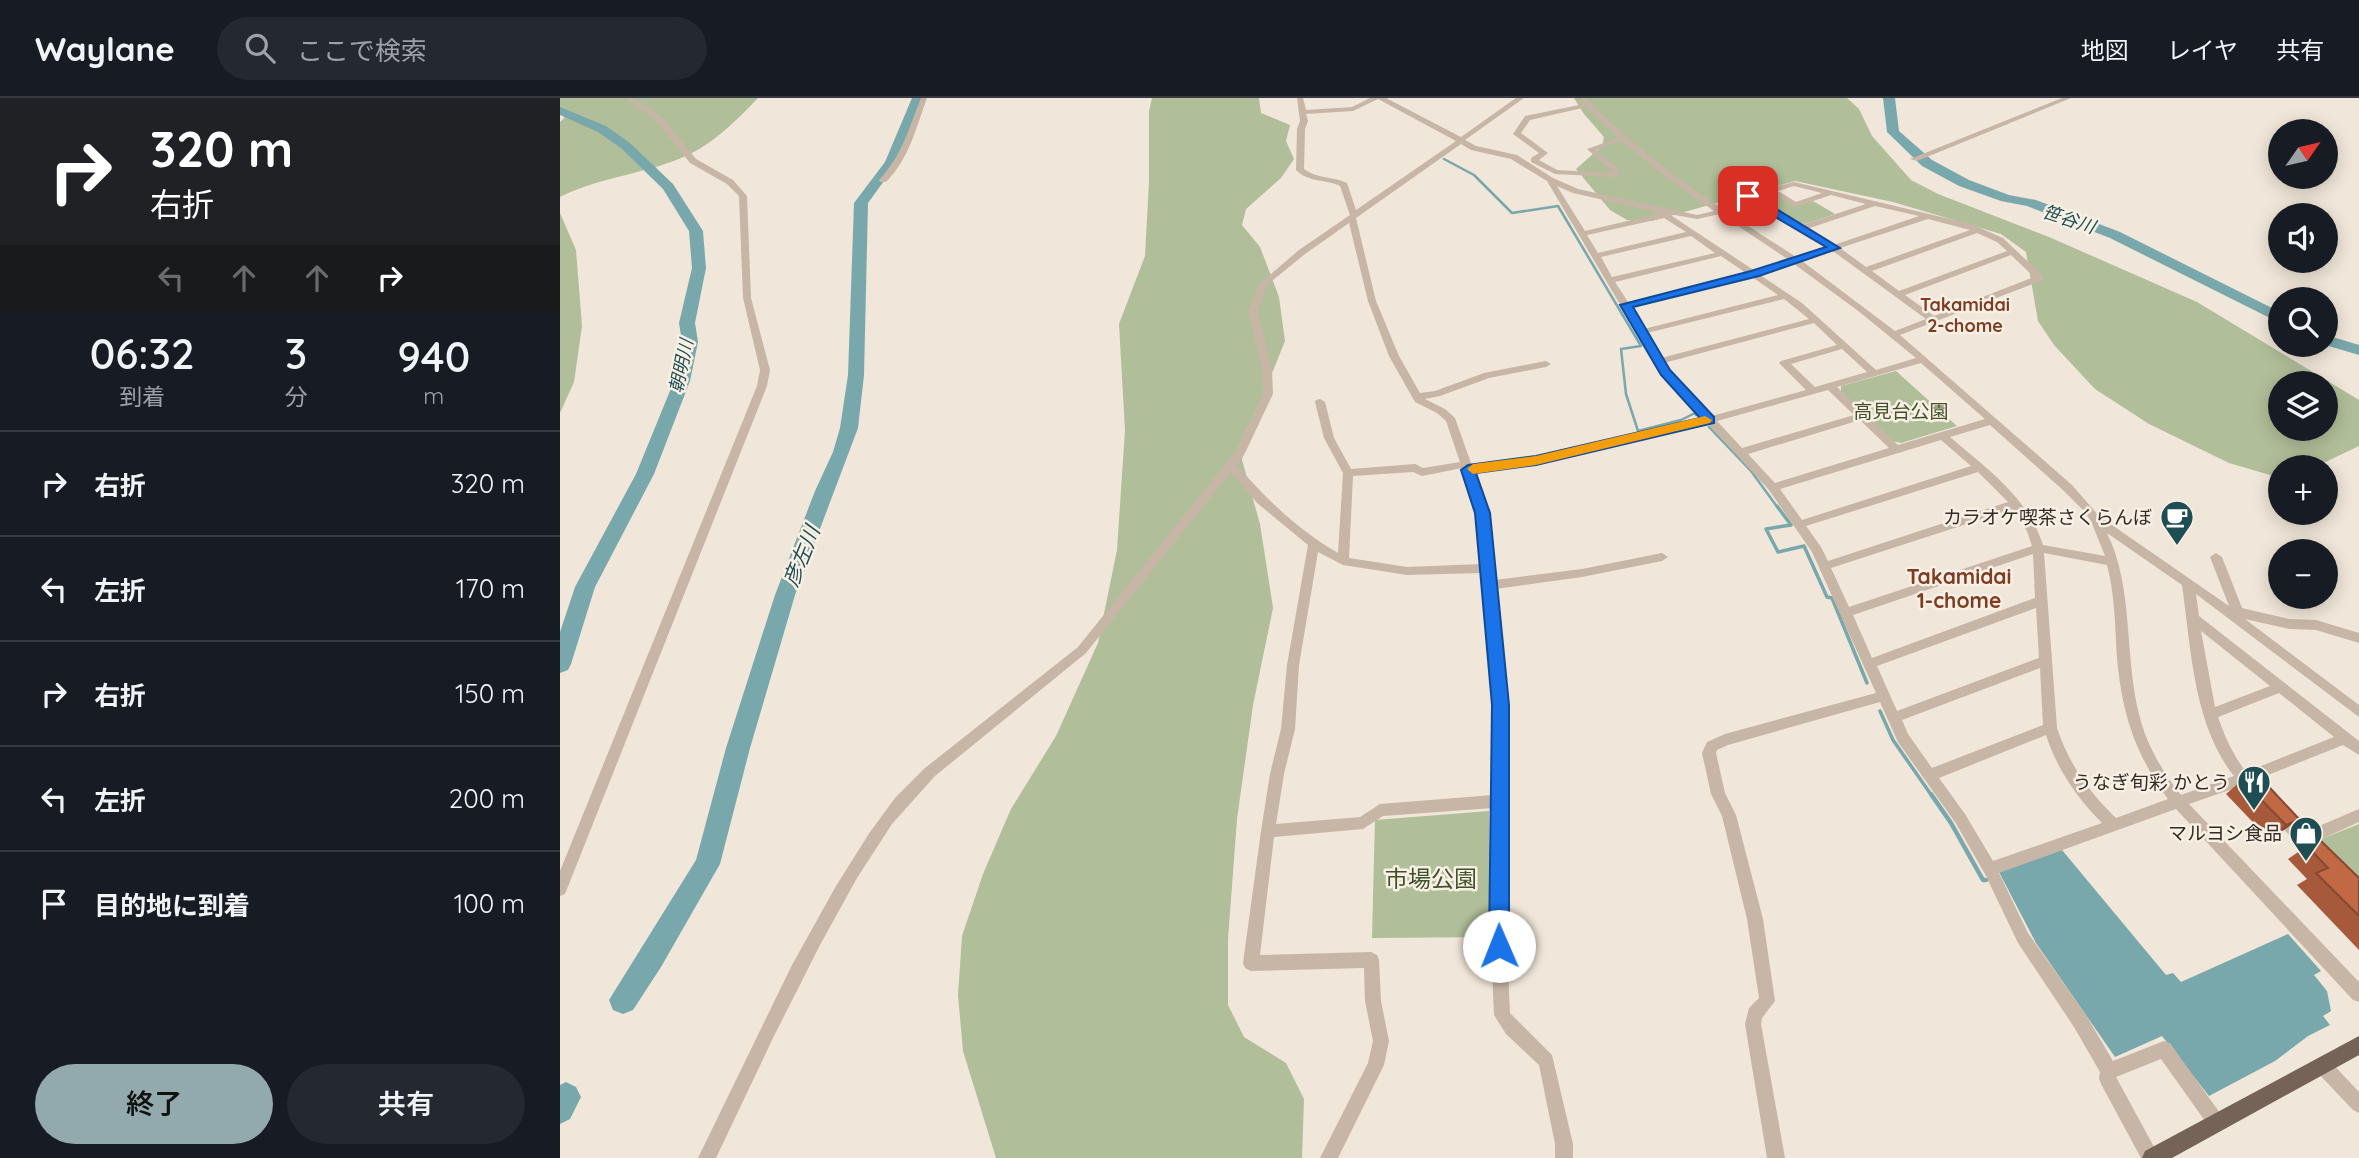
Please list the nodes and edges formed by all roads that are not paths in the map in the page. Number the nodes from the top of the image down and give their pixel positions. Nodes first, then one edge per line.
1 (630, 98) edge
2 (924, 98) edge
3 (1300, 98) edge
4 (1376, 98) edge
5 (1381, 98) edge
6 (1521, 98) edge
7 (2068, 98) edge
8 (1585, 102) edge
9 (1301, 111) junction
10 (1624, 138) junction
11 (1460, 140) junction
12 (1918, 157) dead end
13 (883, 180) dead end
14 (1550, 180) junction
15 (1772, 190) junction
16 (1829, 194) junction
17 (1814, 199) junction
18 (1822, 204) dead end
19 (1874, 204) junction
20 (1831, 210) dead end
21 (1613, 212) junction
22 (1719, 212) junction
23 (1665, 213) junction
24 (1839, 215) junction
25 (1928, 216) junction
26 (1353, 217) junction
27 (1801, 228) junction
28 (1977, 230) junction
29 (1581, 233) junction
30 (1694, 233) junction
31 (1835, 248) junction
32 (2012, 252) junction
33 (1724, 253) junction
34 (1596, 256) junction
35 (1796, 261) junction
36 (1867, 270) junction
37 (1755, 274) junction
38 (1611, 280) junction
39 (1900, 294) junction
40 (1786, 296) junction
41 (1626, 305) junction
42 (1815, 320) junction
43 (1933, 320) junction
44 (1641, 332) junction
45 (1892, 335) junction
46 (1844, 346) junction
47 (1921, 360) junction
48 (1659, 361) junction
49 (1546, 364) dead end
50 (1875, 374) junction
51 (1830, 387) junction
52 (1813, 391) junction
53 (1437, 394) junction
54 (1417, 397) junction
55 (1320, 402) dead end
56 (1441, 411) junction
57 (1862, 416) junction
58 (1710, 420) junction
59 (1991, 421) junction
60 (1943, 436) junction
61 (1896, 450) junction
62 (1741, 452) junction
63 (1231, 465) junction
64 (1467, 467) junction
65 (1978, 468) junction
66 (1348, 473) junction
67 (1773, 487) junction
68 (2016, 503) junction
69 (2096, 519) junction
70 (1801, 524) junction
71 (1314, 544) junction
72 (2038, 548) junction
73 (1662, 557) dead end
74 (2217, 557) dead end
75 (1343, 561) junction
76 (2113, 562) junction
77 (1825, 566) junction
78 (1489, 568) junction
79 (2188, 583) junction
80 (1489, 586) junction
81 (2041, 601) junction
82 (1846, 613) junction
83 (2235, 614) junction
84 (2194, 619) junction
85 (2359, 638) edge
86 (2045, 661) junction
87 (1869, 664) junction
88 (2282, 687) junction
89 (1883, 696) junction
90 (2359, 712) edge
91 (2211, 714) junction
92 (1894, 718) junction
93 (2050, 728) junction
94 (2345, 738) junction
95 (2359, 749) edge
96 (1930, 775) junction
97 (2243, 779) junction
98 (1500, 801) junction
99 (2178, 802) junction
100 (2359, 815) edge
101 (2114, 825) junction
102 (1268, 831) junction
103 (2303, 839) junction
104 (2331, 868) edge
105 (1990, 869) junction
106 (560, 889) edge
107 (2359, 994) edge
108 (2359, 1045) edge
109 (2322, 1065) junction
110 (2109, 1071) junction
111 (2359, 1104) edge
112 (2216, 1122) junction
113 (707, 1158) edge
114 (1329, 1158) edge
115 (1564, 1158) edge
116 (1776, 1158) edge
117 (2152, 1158) edge

1 - 106 street
2 - 13 street
3 - 9 street
4 - 9 street
5 - 11 street
6 - 11 street
7 - 12 street
8 - 10 street
8 - 10 street
9 - 26 street
10 - 22 street
11 - 14 street
11 - 26 street
14 - 21 street
14 - 29 street
15 - 16 street
15 - 17 street
15 - 27 street
16 - 17 street
16 - 19 street
17 - 18 street
19 - 24 street
19 - 25 street
20 - 24 street
21 - 23 street
21 - 23 street
21 - 29 street
22 - 23 street
22 - 35 street
23 - 30 street
24 - 27 street
25 - 28 street
25 - 31 street
26 - 54 street
26 - 63 street
27 - 31 street
28 - 32 street
28 - 36 street
29 - 34 street
30 - 33 street
30 - 34 street
31 - 35 street
31 - 36 street
32 - 39 street
32 - 43 street
33 - 37 street
33 - 38 street
34 - 38 street
35 - 37 street
35 - 45 street
36 - 39 street
37 - 40 street
37 - 41 street
38 - 41 street
39 - 43 street
40 - 42 street
40 - 44 street
41 - 44 street
42 - 46 street
42 - 48 street
43 - 45 street
44 - 48 street
45 - 47 street
46 - 50 street
46 - 52 street
47 - 50 street
47 - 59 street
48 - 58 street
49 - 53 street
50 - 51 street
51 - 52 street
51 - 57 street
52 - 58 street
53 - 54 street
53 - 56 street
54 - 56 street
55 - 66 street
56 - 64 street
57 - 61 street
57 - 62 street
58 - 62 street
58 - 64 street
59 - 60 street
59 - 69 street
60 - 61 street
60 - 65 street
61 - 67 street
62 - 67 street
63 - 71 street
63 - 113 street
64 - 66 street
64 - 78 street
65 - 68 street
65 - 70 street
66 - 75 street
67 - 70 street
68 - 72 street
68 - 77 street
69 - 76 street
69 - 79 street
70 - 77 street
71 - 75 street
71 - 102 street
72 - 76 street
72 - 81 street
72 - 82 street
73 - 80 street
74 - 83 street
75 - 78 street
76 - 99 street
77 - 82 street
78 - 80 street
79 - 83 street
79 - 84 street
80 - 98 street
81 - 86 street
81 - 87 street
82 - 87 street
83 - 85 street
83 - 90 street
84 - 88 street
84 - 91 street
86 - 92 street
86 - 93 street
87 - 89 street
88 - 91 street
88 - 94 street
89 - 92 street
89 - 116 street
91 - 97 street
92 - 96 street
93 - 96 street
93 - 101 street
94 - 95 street
94 - 97 street
96 - 105 street
97 - 99 street
97 - 103 street
98 - 102 street
98 - 115 street
99 - 101 street
99 - 107 street
100 - 103 street
101 - 105 street
102 - 114 street
103 - 104 street
105 - 110 street
108 - 109 main road
109 - 111 street
109 - 112 main road
110 - 112 street
110 - 117 street
112 - 117 main road

